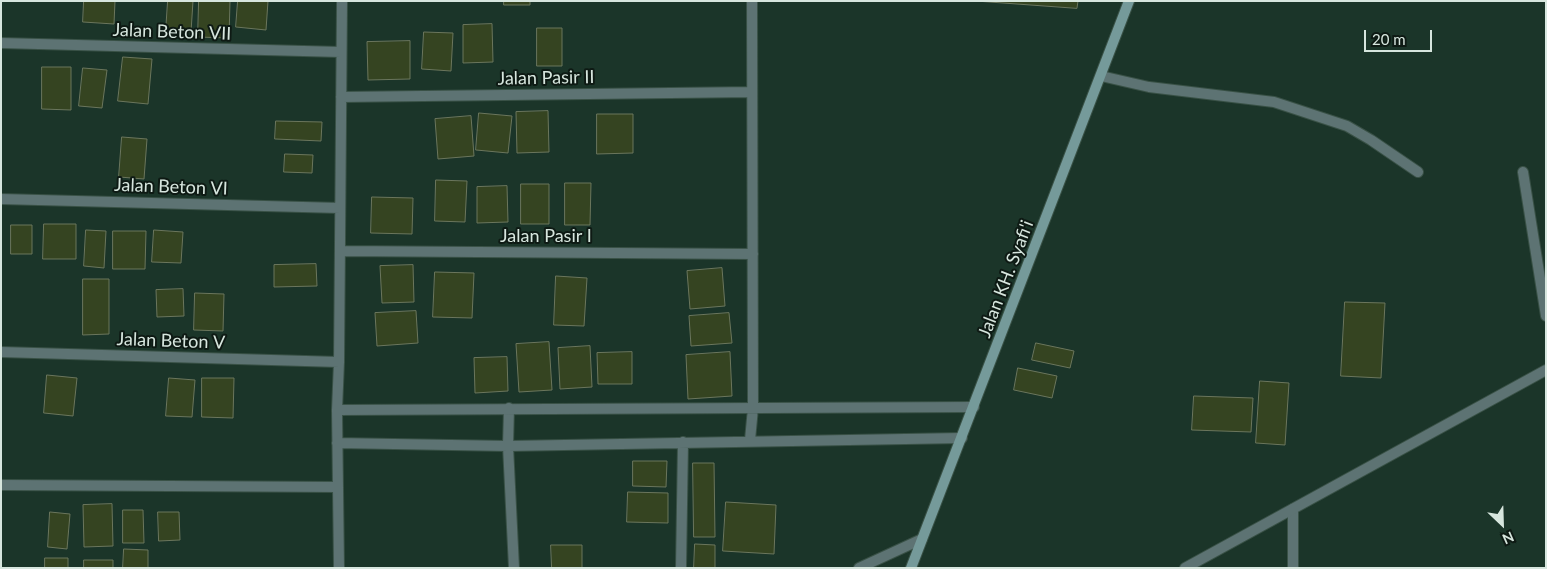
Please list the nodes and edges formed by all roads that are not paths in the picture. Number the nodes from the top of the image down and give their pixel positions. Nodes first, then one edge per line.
1 (342, 1) edge
2 (752, 1) edge
3 (1129, 1) edge
4 (1, 43) edge
5 (341, 52) junction
6 (1101, 76) junction
7 (752, 92) junction
8 (341, 96) junction
9 (1418, 172) dead end
10 (1523, 172) dead end
11 (1, 199) edge
12 (340, 208) junction
13 (340, 251) junction
14 (753, 254) junction
15 (1546, 316) edge
16 (1, 352) edge
17 (339, 362) junction
18 (1546, 370) edge
19 (974, 407) junction
20 (509, 408) junction
21 (753, 408) junction
22 (337, 410) junction
23 (962, 438) junction
24 (750, 440) junction
25 (683, 442) junction
26 (337, 443) junction
27 (508, 446) junction
28 (1, 485) edge
29 (338, 487) junction
30 (1293, 509) junction
31 (922, 539) junction
32 (339, 568) edge
33 (514, 568) edge
34 (681, 568) edge
35 (859, 568) edge
36 (911, 568) edge
37 (1186, 568) edge
38 (1293, 568) edge

1 - 5 street
2 - 7 street
3 - 6 main road, Jalan KH. Syafi'i
4 - 5 street, Jalan Beton VII
5 - 8 street
6 - 9 street
6 - 19 main road, Jalan KH. Syafi'i
7 - 8 street, Jalan Pasir II
7 - 14 street
8 - 12 street
10 - 15 street
11 - 12 street, Jalan Beton VI
12 - 13 street
13 - 14 street, Jalan Pasir I
13 - 17 street
14 - 21 street
16 - 17 street, Jalan Beton V
17 - 22 street
18 - 30 street
19 - 21 street
19 - 23 main road, Jalan KH. Syafi'i
20 - 21 street
20 - 22 street
20 - 27 street
21 - 24 street
22 - 26 street
23 - 24 street
23 - 31 main road, Jalan KH. Syafi'i
24 - 25 street
25 - 27 street
25 - 34 street
26 - 27 street
26 - 29 street
27 - 33 street
28 - 29 street
29 - 32 street
30 - 37 street
30 - 38 street
31 - 35 street
31 - 36 main road, Jalan KH. Syafi'i

